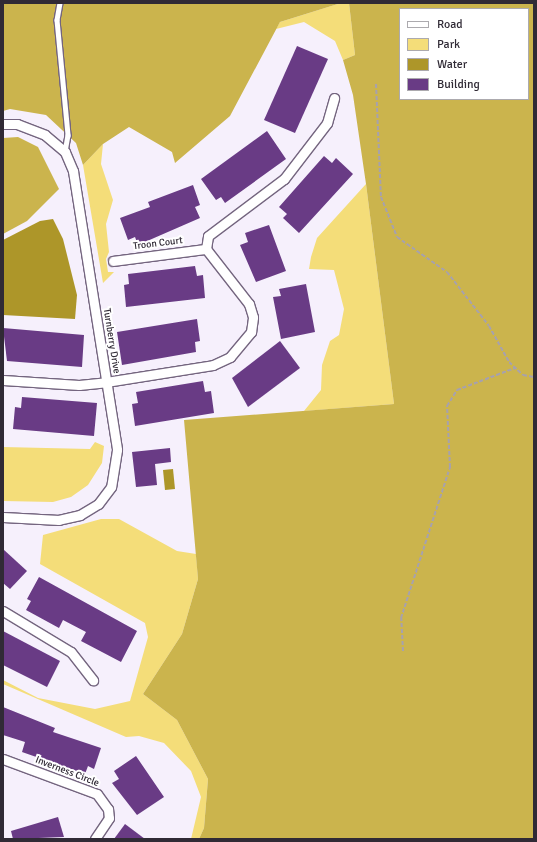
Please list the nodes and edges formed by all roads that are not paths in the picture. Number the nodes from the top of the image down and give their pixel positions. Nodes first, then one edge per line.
1 (60, 3) edge
2 (334, 98) dead end
3 (3, 124) edge
4 (65, 152) junction
5 (206, 249) junction
6 (113, 261) dead end
7 (3, 380) edge
8 (106, 382) junction
9 (3, 517) edge
10 (3, 611) edge
11 (93, 680) dead end
12 (3, 759) edge
13 (95, 839) edge

1 - 4 lane
2 - 5 street
3 - 4 street
4 - 8 street, Turnberry Drive
5 - 6 street, Troon Court
5 - 8 street
7 - 8 street
8 - 9 street, Turnberry Drive
10 - 11 street
12 - 13 street, Inverness Circle

